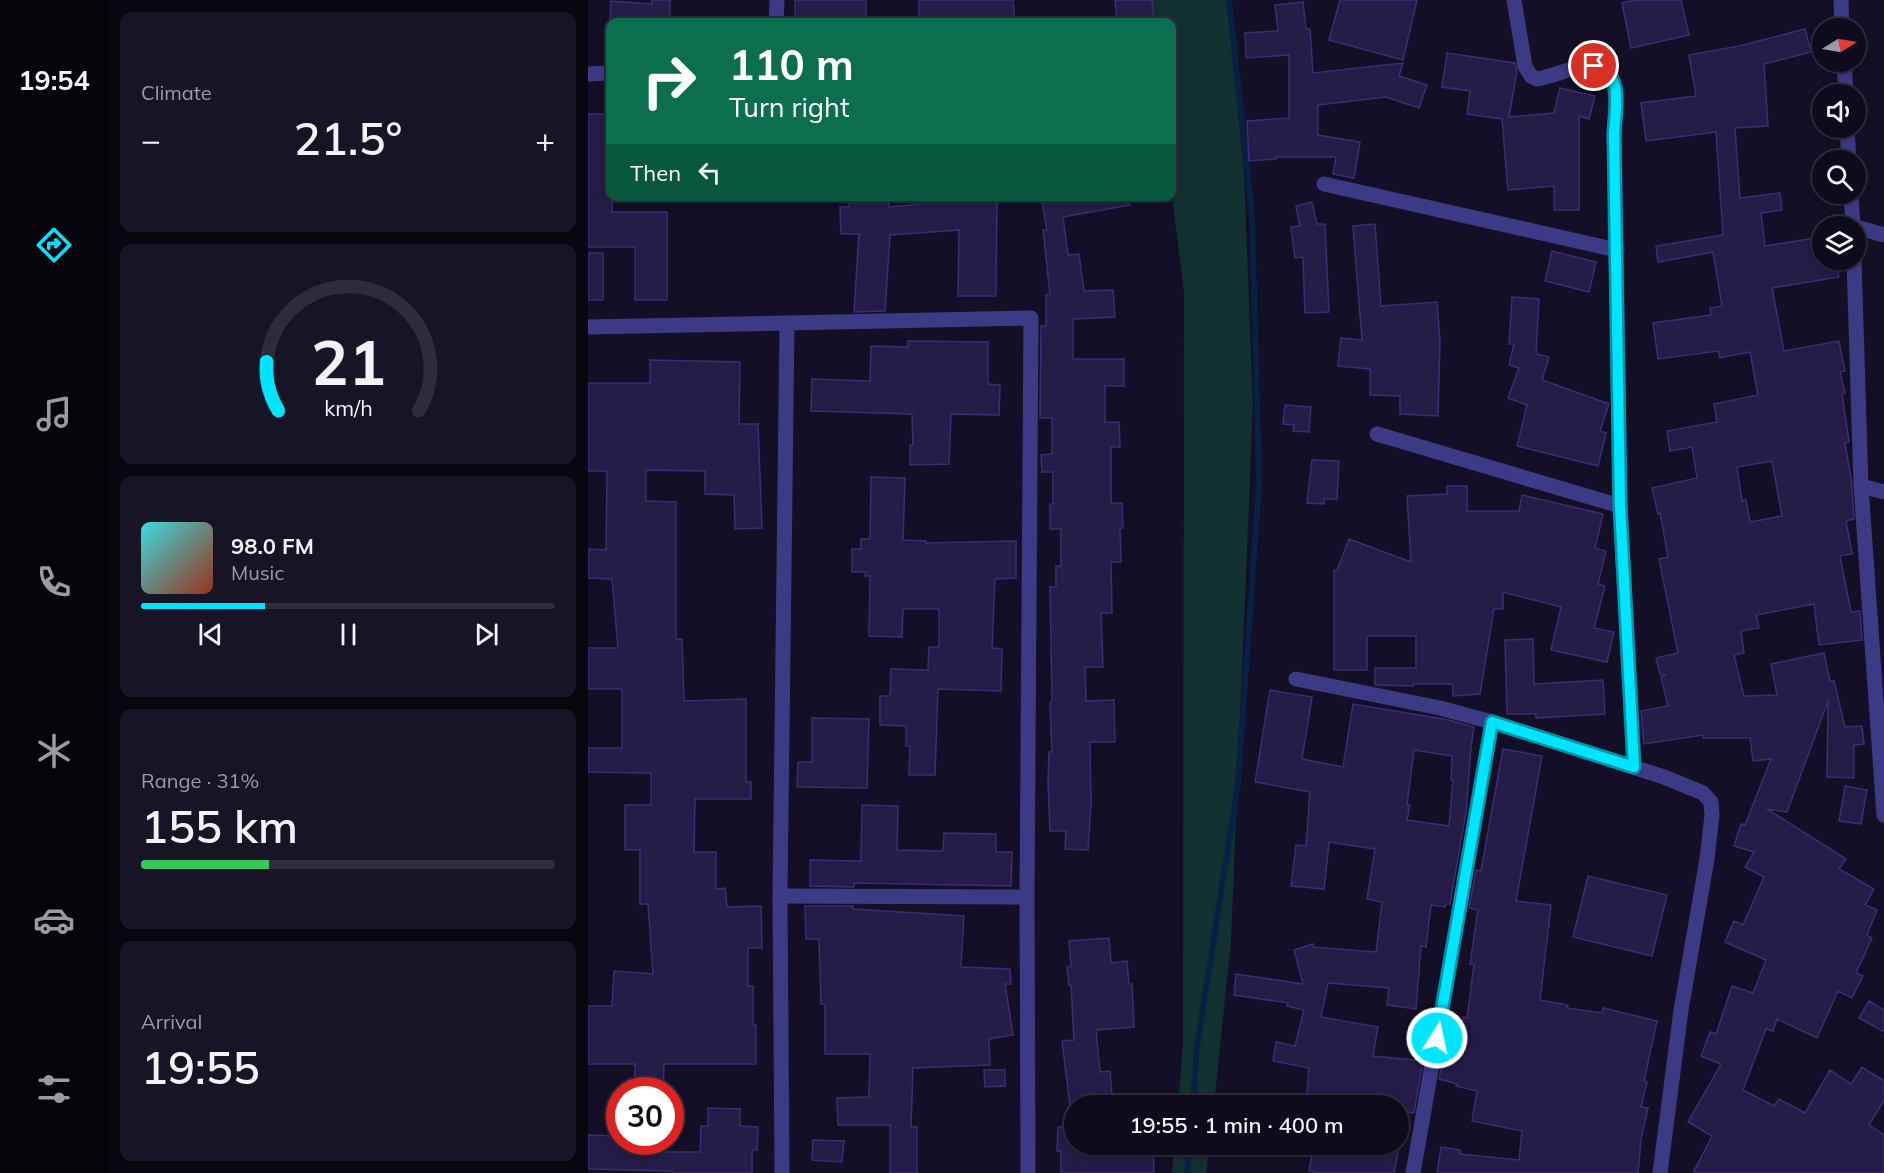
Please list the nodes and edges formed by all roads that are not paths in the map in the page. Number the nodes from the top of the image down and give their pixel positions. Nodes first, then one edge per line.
1 (777, 0) edge
2 (1514, 0) edge
3 (1841, 0) edge
4 (776, 18) edge
5 (1842, 18) edge
6 (606, 73) edge
7 (588, 74) edge
8 (1324, 184) dead end
9 (1866, 230) edge
10 (1884, 235) edge
11 (1617, 250) junction
12 (1854, 270) edge
13 (787, 324) junction
14 (588, 327) edge
15 (1377, 434) dead end
16 (1861, 486) junction
17 (1884, 492) edge
18 (1620, 506) junction
19 (1296, 678) dead end
20 (1492, 722) junction
21 (1634, 767) junction
22 (1884, 815) edge
23 (780, 896) junction
24 (1027, 897) junction
25 (782, 1173) edge
26 (1028, 1173) edge
27 (1413, 1173) edge
28 (1660, 1173) edge

1 - 4 street
2 - 11 street
3 - 5 street
6 - 7 street
8 - 11 street
9 - 10 street
11 - 18 street
12 - 16 street
13 - 14 street
13 - 23 street
13 - 24 street
15 - 18 street
16 - 17 street
16 - 22 street
18 - 21 street
19 - 20 street
20 - 21 street
20 - 27 street
21 - 28 street
23 - 24 street
23 - 25 street
24 - 26 street

